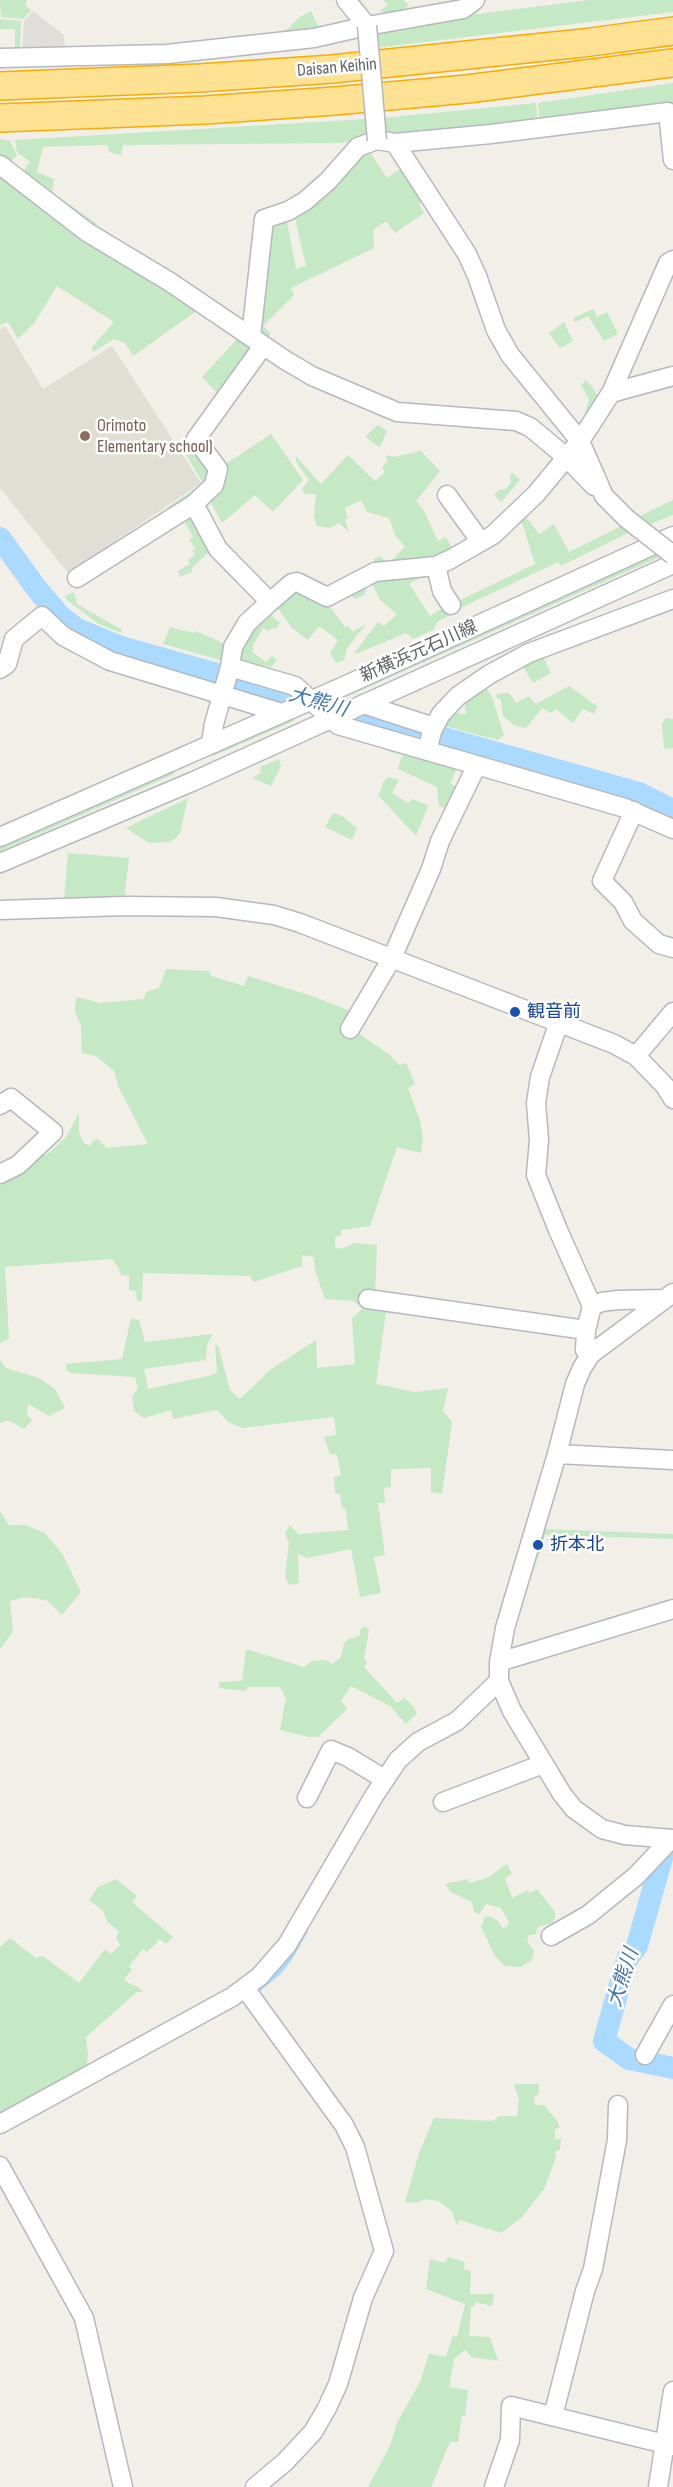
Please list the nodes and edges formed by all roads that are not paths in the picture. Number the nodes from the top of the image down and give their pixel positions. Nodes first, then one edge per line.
1 (346, 0) edge
2 (474, 0) edge
3 (367, 26) junction
4 (673, 31) edge
5 (0, 58) edge
6 (673, 63) edge
7 (0, 86) edge
8 (0, 118) edge
9 (377, 140) junction
10 (395, 143) junction
11 (673, 160) edge
12 (0, 165) edge
13 (670, 267) edge
14 (257, 342) junction
15 (673, 376) edge
16 (611, 393) junction
17 (580, 441) junction
18 (566, 457) junction
19 (447, 495) dead end
20 (604, 496) junction
21 (194, 504) junction
22 (673, 536) edge
23 (481, 542) junction
24 (673, 555) edge
25 (673, 564) edge
26 (436, 566) junction
27 (77, 578) dead end
28 (673, 598) edge
29 (270, 602) junction
30 (451, 605) dead end
31 (447, 665) junction
32 (230, 667) junction
33 (0, 669) edge
34 (222, 695) junction
35 (458, 696) junction
36 (310, 700) junction
37 (363, 704) junction
38 (282, 712) junction
39 (329, 720) junction
40 (430, 739) junction
41 (212, 743) junction
42 (477, 765) junction
43 (634, 811) junction
44 (673, 829) edge
45 (0, 837) edge
46 (0, 863) edge
47 (0, 910) edge
48 (673, 948) edge
49 (392, 958) junction
50 (673, 1012) edge
51 (559, 1022) junction
52 (350, 1029) dead end
53 (636, 1056) junction
54 (673, 1099) edge
55 (0, 1105) edge
56 (0, 1174) edge
57 (669, 1296) edge
58 (368, 1299) dead end
59 (592, 1306) junction
60 (586, 1330) junction
61 (591, 1354) junction
62 (557, 1454) junction
63 (673, 1460) edge
64 (673, 1608) edge
65 (499, 1662) junction
66 (501, 1686) junction
67 (543, 1764) junction
68 (384, 1779) junction
69 (307, 1798) dead end
70 (443, 1802) dead end
71 (672, 1839) edge
72 (551, 1936) dead end
73 (249, 1993) junction
74 (673, 2005) edge
75 (645, 2055) dead end
76 (618, 2105) dead end
77 (0, 2124) edge
78 (0, 2166) edge
79 (673, 2391) edge
80 (553, 2416) junction
81 (669, 2445) edge
82 (259, 2486) edge
83 (123, 2487) edge
84 (494, 2487) edge
85 (658, 2487) edge

1 - 3 street
2 - 3 street
3 - 5 street
3 - 9 street, bridge
4 - 7 highway, Daisan Keihin
6 - 8 highway, Daisan Keihin
9 - 10 street
9 - 14 street
10 - 11 street
10 - 17 street
12 - 14 street
13 - 16 street
14 - 18 street
14 - 21 street
15 - 16 street
16 - 17 street
17 - 18 street
17 - 20 street
18 - 20 street
18 - 23 street
19 - 23 street
20 - 24 street, bridge
21 - 27 street
21 - 29 street
22 - 36 street, 新横浜元石川線
23 - 26 street
25 - 31 street, 新横浜元石川線
26 - 29 street
26 - 30 street
28 - 35 street
29 - 32 street
31 - 35 street
31 - 37 street, 新横浜元石川線
32 - 34 street
32 - 36 street
33 - 34 street
34 - 38 street
34 - 41 street
35 - 40 street
36 - 38 street, 新横浜元石川線
36 - 39 street
37 - 39 street, 新横浜元石川線
37 - 40 street
38 - 41 street, 新横浜元石川線
39 - 40 street
39 - 46 street, 新横浜元石川線
40 - 42 street
41 - 45 street, 新横浜元石川線
42 - 43 street
42 - 49 street
43 - 44 street
43 - 48 street
47 - 49 street
49 - 51 street
49 - 52 street
50 - 53 street
51 - 53 street
51 - 59 street
53 - 54 street
55 - 56 street
57 - 59 street
57 - 61 street
58 - 60 street
59 - 60 street
60 - 61 street
61 - 62 street
62 - 63 street
62 - 65 street
64 - 65 street
65 - 66 street
66 - 67 street
66 - 68 street
67 - 70 street
67 - 71 street
68 - 69 street
68 - 73 street
71 - 72 street
73 - 77 street
73 - 82 street
74 - 75 street
76 - 80 street
78 - 83 street
79 - 81 street
80 - 81 street
80 - 84 street
81 - 85 street

